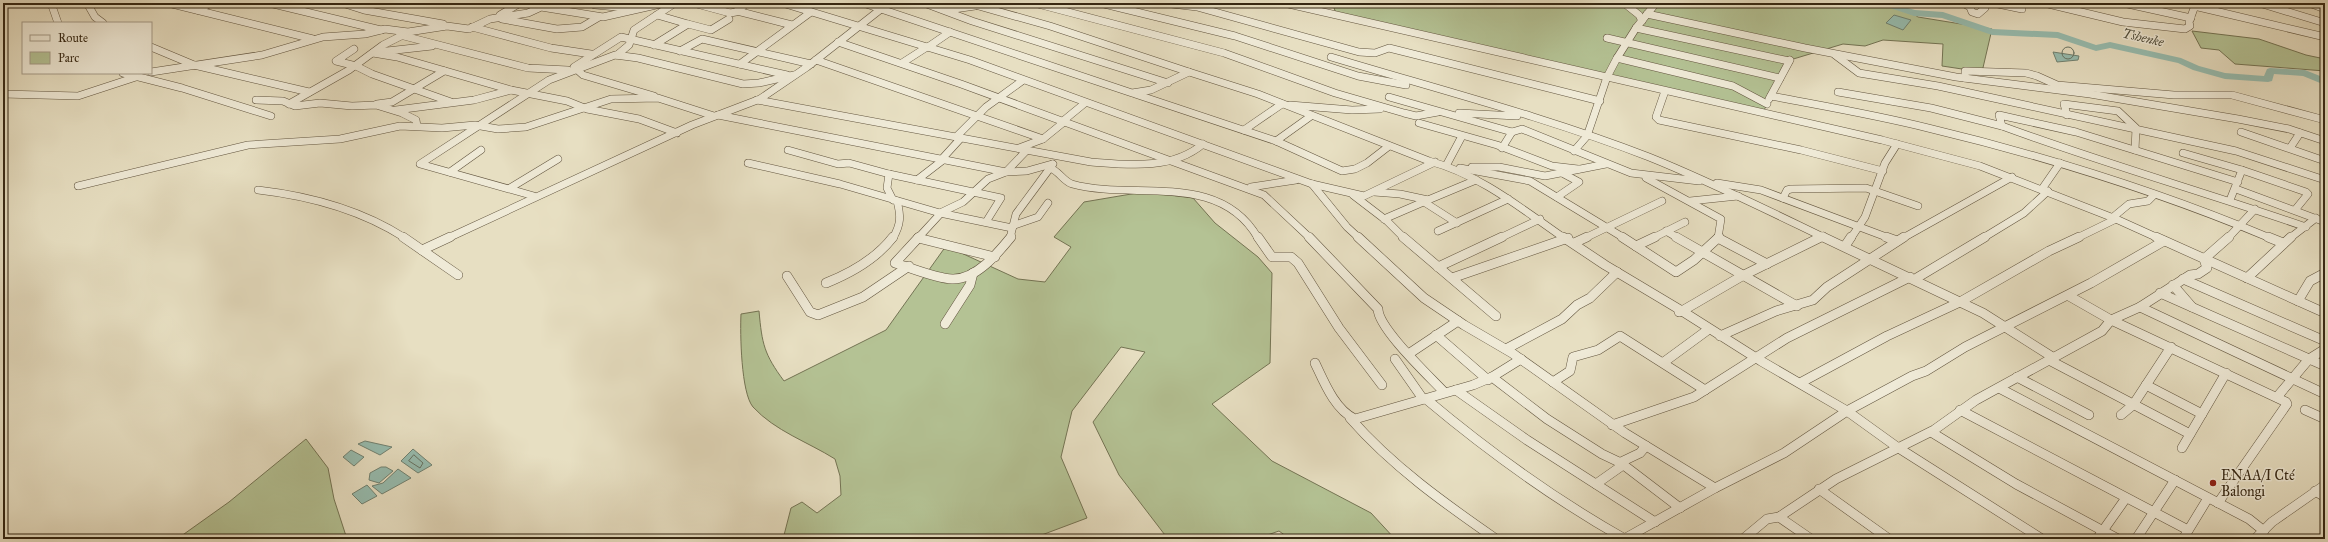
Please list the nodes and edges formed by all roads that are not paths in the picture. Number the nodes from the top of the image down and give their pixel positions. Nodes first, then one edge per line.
1 (51, 3) edge
2 (87, 3) edge
3 (168, 3) edge
4 (211, 3) edge
5 (269, 3) edge
6 (293, 3) edge
7 (342, 3) edge
8 (520, 3) edge
9 (614, 3) edge
10 (665, 3) edge
11 (675, 3) edge
12 (693, 3) edge
13 (748, 3) edge
14 (782, 3) edge
15 (864, 3) edge
16 (924, 3) edge
17 (968, 3) edge
18 (1034, 3) edge
19 (1100, 3) edge
20 (1163, 3) edge
21 (1284, 3) edge
22 (1624, 3) edge
23 (1656, 3) edge
24 (1963, 3) edge
25 (1986, 3) edge
26 (1993, 3) edge
27 (2022, 3) edge
28 (2044, 3) edge
29 (2123, 3) edge
30 (2259, 3) edge
31 (2309, 3) edge
32 (2195, 4) edge
33 (937, 5) edge
34 (978, 5) junction
35 (595, 6) dead end
36 (286, 7) junction
37 (633, 8) junction
38 (2325, 8) edge
39 (881, 9) junction
40 (198, 10) junction
41 (737, 10) junction
42 (945, 10) junction
43 (811, 12) junction
44 (1647, 14) junction
45 (657, 15) junction
46 (599, 17) junction
47 (493, 18) junction
48 (2191, 18) junction
49 (728, 19) dead end
50 (1642, 21) junction
51 (58, 22) edge
52 (102, 22) edge
53 (2325, 23) edge
54 (688, 24) junction
55 (792, 25) junction
56 (860, 25) junction
57 (448, 26) junction
58 (472, 28) junction
59 (1636, 28) junction
60 (379, 30) junction
61 (411, 32) junction
62 (950, 32) junction
63 (403, 35) junction
64 (2325, 37) edge
65 (631, 38) junction
66 (1606, 38) dead end
67 (313, 39) junction
68 (838, 42) junction
69 (1626, 43) junction
70 (654, 45) junction
71 (152, 47) edge
72 (928, 47) junction
73 (354, 49) dead end
74 (458, 49) junction
75 (680, 50) junction
76 (757, 51) junction
77 (373, 53) junction
78 (592, 54) junction
79 (617, 54) junction
80 (1833, 54) junction
81 (1331, 57) dead end
82 (606, 58) junction
83 (1617, 58) junction
84 (814, 62) junction
85 (902, 63) junction
86 (740, 64) junction
87 (194, 65) junction
88 (356, 66) junction
89 (574, 70) junction
90 (444, 71) junction
91 (152, 72) edge
92 (1188, 72) junction
93 (126, 74) edge
94 (145, 74) edge
95 (792, 76) junction
96 (137, 77) junction
97 (1606, 77) junction
98 (1780, 78) junction
99 (1965, 78) junction
100 (1022, 81) junction
101 (1168, 83) junction
102 (415, 88) junction
103 (1432, 88) junction
104 (511, 90) junction
105 (1665, 91) junction
106 (309, 92) junction
107 (1838, 92) dead end
108 (526, 93) junction
109 (1132, 93) junction
110 (3, 94) edge
111 (1771, 96) junction
112 (1389, 97) dead end
113 (658, 98) junction
114 (998, 98) junction
115 (256, 100) dead end
116 (757, 100) junction
117 (1600, 101) junction
118 (451, 102) junction
119 (1085, 103) junction
120 (289, 104) junction
121 (1766, 104) junction
122 (373, 105) junction
123 (1283, 105) junction
124 (587, 108) junction
125 (391, 110) junction
126 (1393, 110) junction
127 (1441, 112) junction
128 (1762, 114) junction
129 (976, 115) junction
130 (2067, 115) junction
131 (271, 116) dead end
132 (716, 116) junction
133 (1311, 116) junction
134 (2325, 120) edge
135 (1064, 121) junction
136 (1543, 121) junction
137 (1419, 123) dead end
138 (478, 125) junction
139 (416, 126) junction
140 (2002, 126) junction
141 (2136, 128) junction
142 (1244, 130) junction
143 (1512, 132) junction
144 (2241, 132) dead end
145 (677, 133) junction
146 (2300, 133) junction
147 (1462, 136) junction
148 (1587, 136) junction
149 (958, 137) junction
150 (1043, 139) junction
151 (1276, 141) junction
152 (2325, 141) edge
153 (1036, 143) junction
154 (1203, 144) junction
155 (1897, 144) junction
156 (1389, 146) junction
157 (1018, 148) junction
158 (1502, 148) junction
159 (2290, 148) junction
160 (481, 150) dead end
161 (788, 150) dead end
162 (1027, 150) junction
163 (2135, 150) junction
164 (1574, 151) junction
165 (2183, 153) dead end
166 (1059, 156) junction
167 (558, 158) dead end
168 (942, 160) junction
169 (1174, 160) junction
170 (2325, 161) edge
171 (1436, 162) junction
172 (748, 163) dead end
173 (2060, 163) junction
174 (1606, 164) junction
175 (1051, 166) junction
176 (1450, 166) junction
177 (1463, 168) junction
178 (1578, 169) junction
179 (2242, 170) junction
180 (1883, 171) junction
181 (450, 172) junction
182 (1006, 172) junction
183 (1562, 173) junction
184 (889, 174) junction
185 (1641, 175) junction
186 (2012, 177) junction
187 (917, 180) junction
188 (1303, 180) junction
189 (1476, 180) junction
190 (2325, 180) edge
191 (1708, 182) junction
192 (1312, 184) junction
193 (2237, 185) junction
194 (78, 186) dead end
195 (510, 188) junction
196 (1248, 188) junction
197 (258, 190) dead end
198 (2045, 190) junction
199 (1371, 191) junction
200 (1875, 191) junction
201 (973, 193) junction
202 (1352, 195) junction
203 (2154, 195) junction
204 (534, 196) junction
205 (1738, 196) junction
206 (1557, 197) junction
207 (1783, 198) junction
208 (1508, 199) junction
209 (2230, 200) junction
210 (895, 201) junction
211 (1426, 201) junction
212 (1662, 201) dead end
213 (1689, 201) junction
214 (1048, 203) dead end
215 (1918, 206) dead end
216 (2255, 209) junction
217 (2295, 210) junction
218 (941, 213) junction
219 (2316, 218) junction
220 (1384, 219) junction
221 (1540, 219) junction
222 (2114, 219) junction
223 (986, 222) junction
224 (1685, 222) dead end
225 (2325, 222) edge
226 (1456, 223) junction
227 (2241, 226) junction
228 (1012, 227) junction
229 (1860, 227) junction
230 (2306, 227) junction
231 (1609, 228) junction
232 (1438, 231) dead end
233 (1666, 231) junction
234 (1823, 236) junction
235 (918, 238) junction
236 (1718, 238) junction
237 (1571, 241) junction
238 (1897, 241) junction
239 (2164, 241) junction
240 (2283, 243) junction
241 (1636, 246) junction
242 (1845, 246) junction
243 (422, 250) junction
244 (1703, 253) junction
245 (995, 257) junction
246 (1872, 259) junction
247 (2204, 259) junction
248 (1767, 264) junction
249 (909, 266) junction
250 (1438, 267) junction
251 (1617, 272) junction
252 (973, 273) junction
253 (2325, 273) edge
254 (1745, 274) junction
255 (458, 275) dead end
256 (788, 276) dead end
257 (1452, 278) junction
258 (1912, 278) junction
259 (2247, 278) junction
260 (2183, 279) junction
261 (826, 283) dead end
262 (2174, 285) junction
263 (2160, 293) junction
264 (2069, 296) junction
265 (2298, 301) junction
266 (1960, 302) junction
267 (1797, 306) junction
268 (2140, 307) junction
269 (2194, 308) junction
270 (1679, 312) junction
271 (2325, 313) edge
272 (1496, 316) dead end
273 (2111, 320) junction
274 (1458, 321) junction
275 (945, 324) dead end
276 (2005, 327) junction
277 (1709, 329) junction
278 (1436, 335) junction
279 (1720, 336) junction
280 (2324, 338) edge
281 (2171, 347) junction
282 (1506, 349) junction
283 (2325, 349) edge
284 (1410, 353) junction
285 (1754, 357) junction
286 (1395, 359) dead end
287 (1521, 359) junction
288 (2051, 359) junction
289 (2310, 359) junction
290 (1664, 362) junction
291 (1315, 363) dead end
292 (2325, 366) edge
293 (2226, 373) junction
294 (1490, 378) junction
295 (2018, 378) junction
296 (2292, 379) junction
297 (1553, 382) junction
298 (1800, 383) junction
299 (1382, 385) dead end
300 (2146, 385) junction
301 (1999, 388) junction
302 (1456, 390) junction
303 (1705, 390) junction
304 (1444, 392) junction
305 (2325, 394) edge
306 (2277, 396) junction
307 (1424, 399) junction
308 (2134, 405) junction
309 (1960, 410) junction
310 (2305, 410) dead end
311 (1847, 411) junction
312 (2202, 414) junction
313 (2121, 415) dead end
314 (2089, 416) dead end
315 (1350, 418) junction
316 (2325, 419) edge
317 (1612, 425) junction
318 (1931, 432) junction
319 (2190, 434) junction
320 (1646, 446) junction
321 (1897, 447) junction
322 (2182, 448) dead end
323 (1621, 464) junction
324 (2175, 480) junction
325 (1596, 484) junction
326 (2325, 485) edge
327 (1715, 488) junction
328 (1819, 489) junction
329 (2315, 491) junction
330 (2325, 497) edge
331 (2126, 498) junction
332 (2208, 498) junction
333 (2218, 503) junction
334 (1680, 508) junction
335 (2152, 512) junction
336 (1779, 517) junction
337 (1655, 522) junction
338 (2272, 522) junction
339 (2257, 523) junction
340 (2104, 530) junction
341 (2264, 531) junction
342 (2186, 535) edge
343 (1496, 539) edge
344 (1624, 539) edge
345 (1746, 539) edge
346 (1811, 539) edge
347 (1889, 539) edge
348 (2042, 539) edge
349 (2097, 539) edge
350 (2118, 539) edge
351 (2136, 539) edge
352 (2255, 539) edge

1 - 51 street
2 - 52 street
3 - 40 street
4 - 40 street
5 - 36 street
6 - 36 street
7 - 57 street
8 - 47 street
9 - 37 street
10 - 37 street
11 - 45 street
12 - 41 street
13 - 41 street
14 - 43 street
15 - 39 street
16 - 33 street
17 - 34 street
18 - 126 street
19 - 103 street
20 - 117 street
21 - 97 street
22 - 50 street
23 - 44 street
24 - 25 street
26 - 27 street
28 - 48 street
29 - 48 street
30 - 53 street
31 - 38 street
32 - 48 street
32 - 64 street
33 - 42 street
34 - 42 street
34 - 92 street
35 - 37 street
36 - 60 street
37 - 46 street
39 - 56 street
39 - 62 street
40 - 67 street
41 - 55 street
42 - 101 street
43 - 55 street
43 - 56 street
44 - 50 street
44 - 80 street
45 - 54 street
45 - 65 street
46 - 47 street
46 - 47 street
47 - 58 street
49 - 54 street
50 - 59 street
54 - 70 street
55 - 76 street
56 - 68 street
56 - 72 street
57 - 58 street
57 - 61 street
58 - 78 street
59 - 69 street
59 - 98 street
60 - 61 street
60 - 63 street
60 - 67 street
61 - 63 street
62 - 72 street
62 - 109 street
63 - 74 street
63 - 77 street
65 - 70 street
65 - 78 street
65 - 79 street
66 - 69 street
67 - 87 street
68 - 84 street
68 - 85 street
69 - 83 street
69 - 98 street
70 - 75 street
71 - 87 street
72 - 85 street
72 - 100 street
73 - 88 street
74 - 77 street
74 - 89 street
75 - 76 street
75 - 86 street
76 - 84 street
76 - 86 street
77 - 88 street
77 - 90 street
78 - 82 street
78 - 89 street
79 - 82 street
79 - 95 street
80 - 99 street
80 - 130 street
81 - 103 street
82 - 89 street
83 - 97 street
83 - 121 street
84 - 95 street
84 - 129 street
85 - 114 street
86 - 95 street
87 - 91 street
87 - 106 street
88 - 102 street
88 - 106 street
89 - 108 street
89 - 113 street
90 - 102 street
90 - 104 street
92 - 101 street
92 - 123 street
93 - 96 street
94 - 96 street
95 - 116 street
96 - 110 street
96 - 131 street
97 - 105 street
97 - 117 street
98 - 111 street
99 - 134 street
99 - 146 street
100 - 114 street
100 - 119 street
101 - 109 street
102 - 118 street
102 - 122 street
103 - 136 street
104 - 108 street
104 - 118 street
105 - 128 street
105 - 180 street
106 - 120 street
107 - 140 street
108 - 124 street
108 - 138 street
109 - 142 street
111 - 121 street
111 - 173 street
112 - 127 street
113 - 124 street
113 - 132 street
114 - 129 street
114 - 135 street
115 - 120 street
116 - 132 street
116 - 149 street
117 - 148 street
118 - 125 street
119 - 135 street
119 - 154 street
120 - 122 street
121 - 128 street
122 - 125 street
123 - 126 street
123 - 133 street
123 - 142 street
124 - 138 street
124 - 145 street
125 - 139 street
126 - 127 street
127 - 136 street
127 - 143 street
128 - 155 street
129 - 149 street
129 - 150 street
130 - 141 street
130 - 141 street
132 - 145 street
132 - 168 street
133 - 151 street
133 - 156 street
135 - 150 street
135 - 169 street
136 - 148 street
137 - 147 street
138 - 139 street
138 - 181 street
139 - 194 street
140 - 163 street
140 - 209 street
141 - 163 street
141 - 190 street
142 - 151 street
143 - 158 street
143 - 164 street
144 - 159 street
145 - 204 street
146 - 152 street
146 - 159 street
147 - 158 street
147 - 176 street
148 - 164 street
148 - 191 street
149 - 157 street
149 - 168 street
150 - 153 street
151 - 156 street
153 - 157 street
153 - 162 street
154 - 169 street
154 - 188 street
155 - 180 street
155 - 186 street
156 - 171 street
157 - 162 street
158 - 178 street
159 - 170 street
160 - 181 street
161 - 184 street
162 - 166 street
162 - 182 street
163 - 193 street
164 - 174 street
165 - 179 street
166 - 169 street
166 - 175 street
167 - 195 street
168 - 182 street
168 - 187 street
169 - 196 street
171 - 176 street
171 - 199 street
172 - 210 street
173 - 198 street
173 - 203 street
174 - 178 street
174 - 185 street
175 - 182 street
175 - 228 street
175 - 299 street
176 - 177 street
176 - 189 street
177 - 183 street
177 - 206 street
178 - 183 street
179 - 193 street
179 - 217 street
180 - 200 street
181 - 195 street
182 - 201 street
183 - 206 street
184 - 187 street
184 - 210 street
185 - 191 street
185 - 213 street
186 - 198 street
186 - 238 street
187 - 201 street
188 - 192 street
188 - 196 street
189 - 208 street
189 - 211 street
191 - 205 street
191 - 207 street
192 - 202 street
192 - 274 street
193 - 209 street
193 - 217 street
195 - 204 street
196 - 284 street
197 - 243 street
198 - 222 street
198 - 258 street
199 - 202 street
199 - 211 street
200 - 207 street
200 - 215 street
200 - 229 street
201 - 218 street
201 - 223 street
202 - 220 street
203 - 222 street
203 - 227 street
204 - 243 street
205 - 213 street
205 - 234 street
206 - 231 street
207 - 229 street
208 - 221 street
208 - 226 street
209 - 216 street
210 - 218 street
210 - 261 street
211 - 220 street
211 - 226 street
212 - 231 street
213 - 236 street
214 - 228 street
216 - 227 street
216 - 230 street
217 - 219 street
218 - 223 street
218 - 235 street
219 - 225 street
219 - 230 street
220 - 250 street
221 - 237 street
221 - 250 street
222 - 239 street
222 - 266 street
223 - 228 street
224 - 233 street
226 - 232 street
227 - 240 street
227 - 247 street
228 - 245 street
229 - 238 street
229 - 242 street
230 - 240 street
231 - 237 street
231 - 241 street
233 - 241 street
233 - 244 street
234 - 242 street
234 - 248 street
235 - 245 street
235 - 249 street
236 - 244 street
236 - 248 street
237 - 251 street
237 - 257 street
238 - 246 street
239 - 247 street
239 - 264 street
240 - 259 street
241 - 244 street
242 - 246 street
243 - 255 street
244 - 254 street
245 - 252 street
246 - 258 street
246 - 267 street
247 - 259 street
247 - 260 street
248 - 254 street
249 - 252 street
249 - 256 street
250 - 257 street
251 - 270 street
251 - 282 street
252 - 275 street
253 - 265 street
254 - 267 street
254 - 270 street
257 - 272 street
258 - 266 street
258 - 285 street
259 - 265 street
260 - 262 street
260 - 280 street
262 - 263 street
262 - 269 street
263 - 268 street
263 - 269 street
264 - 273 street
264 - 276 street
265 - 271 street
266 - 276 street
266 - 298 street
267 - 279 street
268 - 273 street
268 - 296 street
269 - 289 street
270 - 277 street
273 - 281 street
273 - 288 street
274 - 278 street
274 - 282 street
276 - 288 street
276 - 311 street
277 - 279 street
277 - 290 street
278 - 284 street
278 - 294 street
279 - 285 street
281 - 293 street
281 - 300 street
282 - 287 street
283 - 289 street
284 - 304 street
285 - 298 street
285 - 303 street
286 - 307 street
287 - 294 street
287 - 297 street
288 - 295 street
288 - 308 street
289 - 292 street
289 - 296 street
290 - 297 street
290 - 303 street
291 - 315 street
293 - 306 street
293 - 312 street
294 - 302 street
294 - 323 street
295 - 301 street
295 - 314 street
296 - 305 street
296 - 306 street
297 - 317 street
298 - 311 street
300 - 308 street
300 - 312 street
301 - 309 street
301 - 324 street
302 - 304 street
302 - 325 street
303 - 317 street
304 - 307 street
306 - 333 street
307 - 315 street
307 - 344 street
308 - 313 street
308 - 319 street
309 - 318 street
309 - 331 street
310 - 316 street
311 - 321 street
311 - 327 street
312 - 319 street
315 - 343 street
317 - 320 street
318 - 321 street
318 - 340 street
319 - 322 street
320 - 323 street
320 - 327 street
321 - 328 street
321 - 348 street
323 - 325 street
323 - 334 street
324 - 332 street
324 - 335 street
325 - 337 street
326 - 329 street
327 - 334 street
328 - 336 street
328 - 347 street
329 - 330 street
329 - 338 street
331 - 335 street
331 - 340 street
332 - 333 street
332 - 342 street
333 - 339 street
334 - 337 street
335 - 342 street
335 - 351 street
336 - 345 street
336 - 346 street
337 - 344 street
338 - 339 street
338 - 341 street
339 - 341 street
340 - 349 street
340 - 350 street
341 - 352 street

